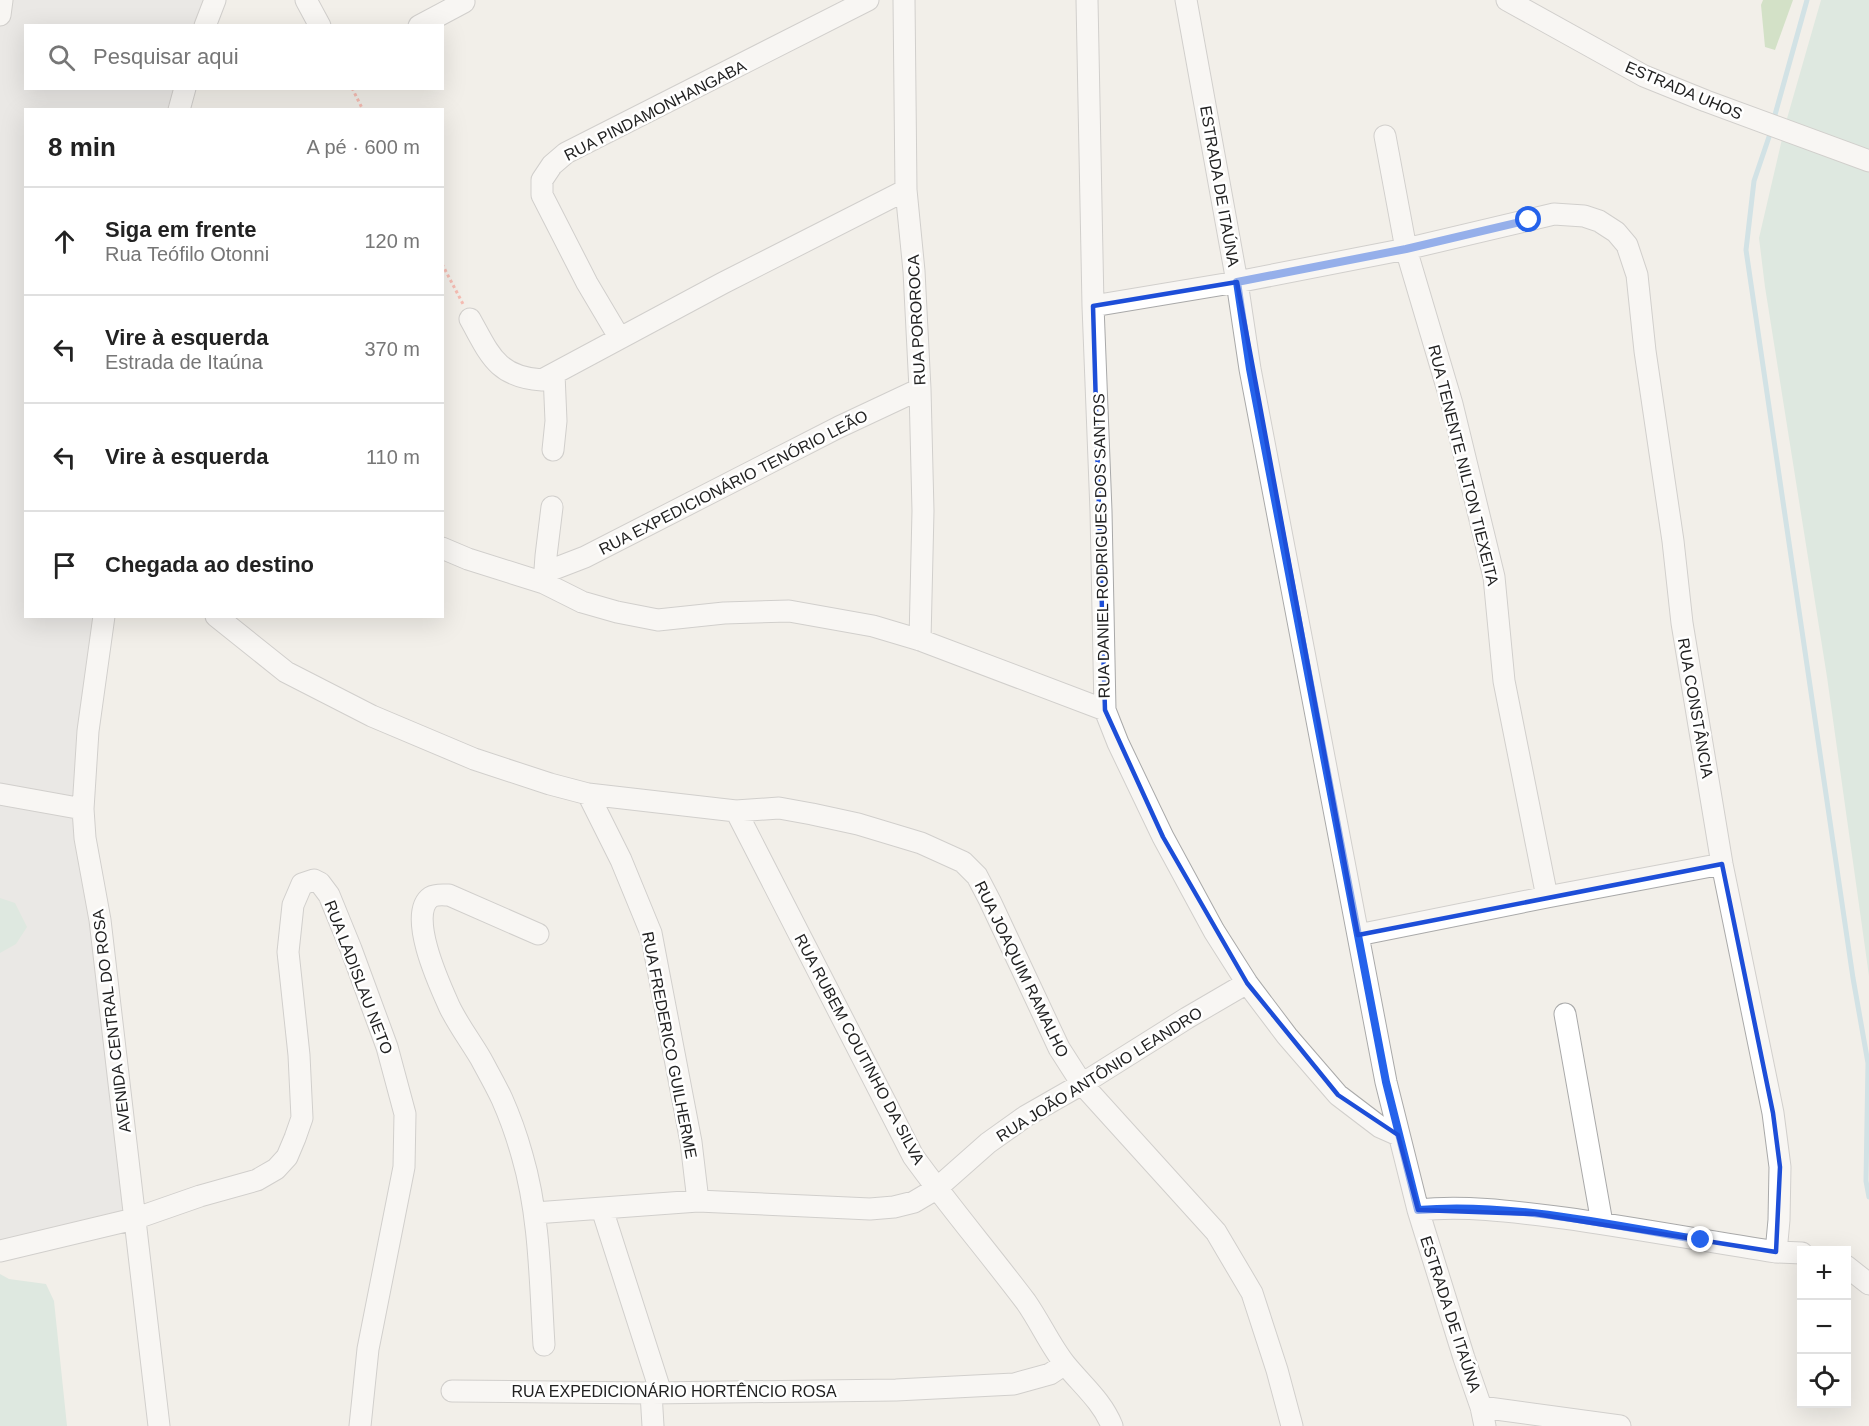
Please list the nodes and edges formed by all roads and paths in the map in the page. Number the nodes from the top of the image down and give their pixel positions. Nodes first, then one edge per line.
1 (2, 0) edge
2 (215, 0) edge
3 (306, 0) edge
4 (868, 0) edge
5 (904, 0) edge
6 (1087, 0) edge
7 (1186, 0) edge
8 (1507, 0) edge
9 (465, 1) edge
10 (0, 15) edge
11 (206, 24) edge
12 (319, 24) edge
13 (423, 24) edge
14 (184, 90) edge
15 (353, 90) edge
16 (180, 108) edge
17 (362, 108) edge
18 (1385, 136) dead end
19 (1869, 161) edge
20 (906, 190) junction
21 (1406, 249) junction
22 (444, 268) edge
23 (1237, 282) junction
24 (1094, 306) junction
25 (470, 319) joint
26 (619, 337) junction
27 (554, 374) junction
28 (920, 388) junction
29 (553, 450) dead end
30 (552, 507) dead end
31 (444, 549) edge
32 (545, 578) junction
33 (104, 618) edge
34 (218, 618) edge
35 (920, 640) junction
36 (1105, 710) junction
37 (0, 794) edge
38 (588, 794) junction
39 (83, 809) junction
40 (736, 811) junction
41 (1722, 864) junction
42 (1547, 897) junction
43 (538, 934) dead end
44 (1358, 935) junction
45 (1247, 983) junction
46 (1565, 1014) dead end
47 (1082, 1084) junction
48 (1398, 1135) junction
49 (936, 1189) junction
50 (698, 1201) junction
51 (602, 1209) junction
52 (1418, 1210) junction
53 (535, 1213) junction
54 (134, 1219) junction
55 (1602, 1223) junction
56 (0, 1251) edge
57 (1776, 1252) junction
58 (1797, 1253) edge
59 (1851, 1270) edge
60 (1869, 1284) edge
61 (544, 1345) dead end
62 (1065, 1364) junction
63 (452, 1391) dead end
64 (656, 1393) junction
65 (1483, 1416) edge
66 (159, 1426) edge
67 (360, 1426) edge
68 (653, 1426) edge
69 (1112, 1426) edge
70 (1292, 1426) edge
71 (1620, 1426) edge

1 - 10 street
2 - 11 street
3 - 12 street
4 - 26 street, RUA PINDAMONHANGABA
5 - 20 street, RUA POROROCA
6 - 24 street, RUA DANIEL RODRIGUES DOS SANTOS
7 - 23 street, ESTRADA DE ITAÚNA
8 - 19 street, ESTRADA UHOS
9 - 13 street
14 - 16 street
15 - 17 path
18 - 21 street, RUA TENENTE NILTON TIEXEITA
20 - 26 street
20 - 28 street, RUA POROROCA
21 - 23 street, RUA CONSTÂNCIA
21 - 41 street, RUA CONSTÂNCIA
21 - 42 street, RUA TENENTE NILTON TIEXEITA
22 - 25 path
23 - 24 street, RUA CONSTÂNCIA
23 - 44 street, ESTRADA DE ITAÚNA
24 - 36 street, RUA DANIEL RODRIGUES DOS SANTOS
25 - 27 street
26 - 27 street
27 - 29 street
28 - 32 street, RUA EXPEDICIONÁRIO TENÓRIO LEÃO
28 - 35 street, RUA POROROCA
30 - 32 street
31 - 32 street
32 - 35 street
33 - 39 street, AVENIDA CENTRAL DO ROSA
34 - 38 street, RUA JOAQUIM RAMALHO
35 - 36 street
36 - 45 street, RUA DANIEL RODRIGUES DOS SANTOS
37 - 39 street
38 - 40 street, RUA JOAQUIM RAMALHO
38 - 50 street, RUA FREDERICO GUILHERME
39 - 54 street, AVENIDA CENTRAL DO ROSA
40 - 47 street, RUA JOAQUIM RAMALHO
40 - 49 street, RUA RUBEM COUTINHO DA SILVA
41 - 42 street
41 - 57 street, RUA CONSTÂNCIA
42 - 44 street
43 - 53 street
44 - 48 street, ESTRADA DE ITAÚNA
45 - 47 street, RUA JOÃO ANTÔNIO LEANDRO
45 - 48 street, RUA DANIEL RODRIGUES DOS SANTOS
46 - 55 street
47 - 49 street, RUA JOÃO ANTÔNIO LEANDRO
47 - 70 street, RUA JOAQUIM RAMALHO
48 - 52 street, ESTRADA DE ITAÚNA
49 - 50 street, RUA JOÃO ANTÔNIO LEANDRO
49 - 62 street, RUA RUBEM COUTINHO DA SILVA
50 - 51 street, RUA JOÃO ANTÔNIO LEANDRO
51 - 53 street, RUA JOÃO ANTÔNIO LEANDRO
51 - 64 street
52 - 55 street
52 - 65 street, ESTRADA DE ITAÚNA
53 - 61 street
54 - 56 street
54 - 66 street, AVENIDA CENTRAL DO ROSA
54 - 67 street, RUA LADISLAU NETO
55 - 57 street
57 - 58 street
59 - 60 street
62 - 64 street, RUA EXPEDICIONÁRIO HORTÊNCIO ROSA
62 - 69 street, RUA RUBEM COUTINHO DA SILVA
63 - 64 street, RUA EXPEDICIONÁRIO HORTÊNCIO ROSA
64 - 68 street
65 - 71 street

